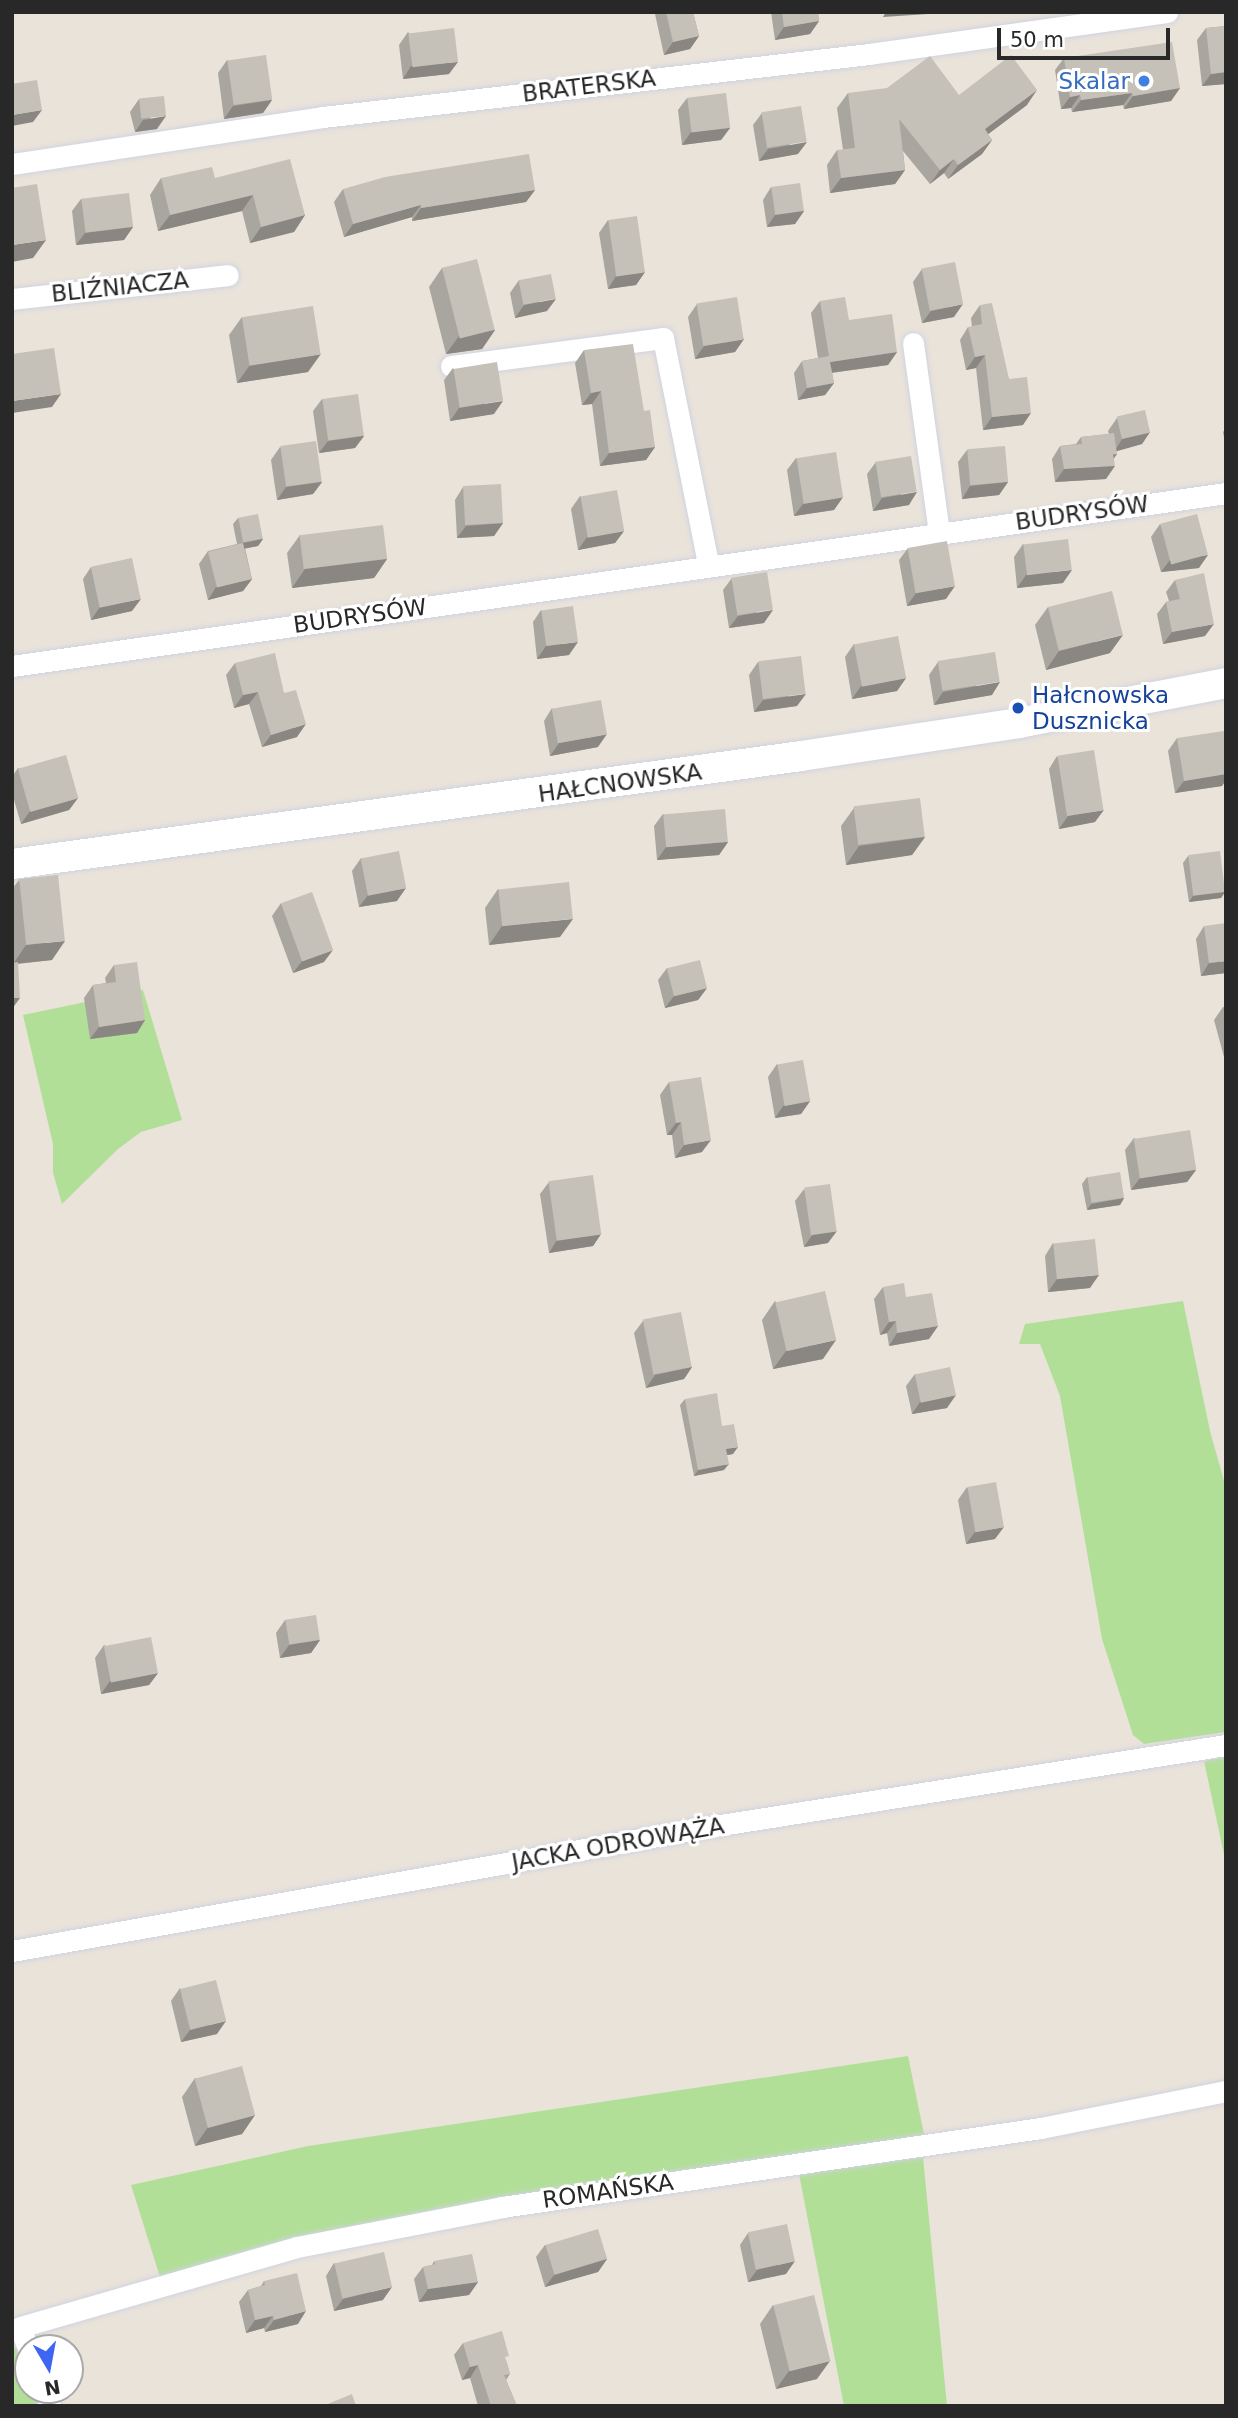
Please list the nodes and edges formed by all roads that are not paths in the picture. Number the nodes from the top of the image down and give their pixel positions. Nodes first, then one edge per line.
1 (1167, 12) edge
2 (12, 164) edge
3 (228, 275) dead end
4 (12, 299) edge
5 (912, 343) dead end
6 (451, 366) edge
7 (1226, 493) edge
8 (939, 533) junction
9 (708, 564) junction
10 (12, 666) edge
11 (1226, 683) edge
12 (12, 864) edge
13 (1226, 1745) edge
14 (12, 1951) edge
15 (1226, 2091) edge
16 (23, 2334) edge

1 - 2 street, BRATERSKA
3 - 4 street, BLIŹNIACZA
5 - 8 street
6 - 9 street
7 - 8 street, BUDRYSÓW
8 - 9 street, BUDRYSÓW
9 - 10 street, BUDRYSÓW
11 - 12 street, HAŁCNOWSKA
13 - 14 street, JACKA ODROWĄŻA
15 - 16 street, ROMAŃSKA

